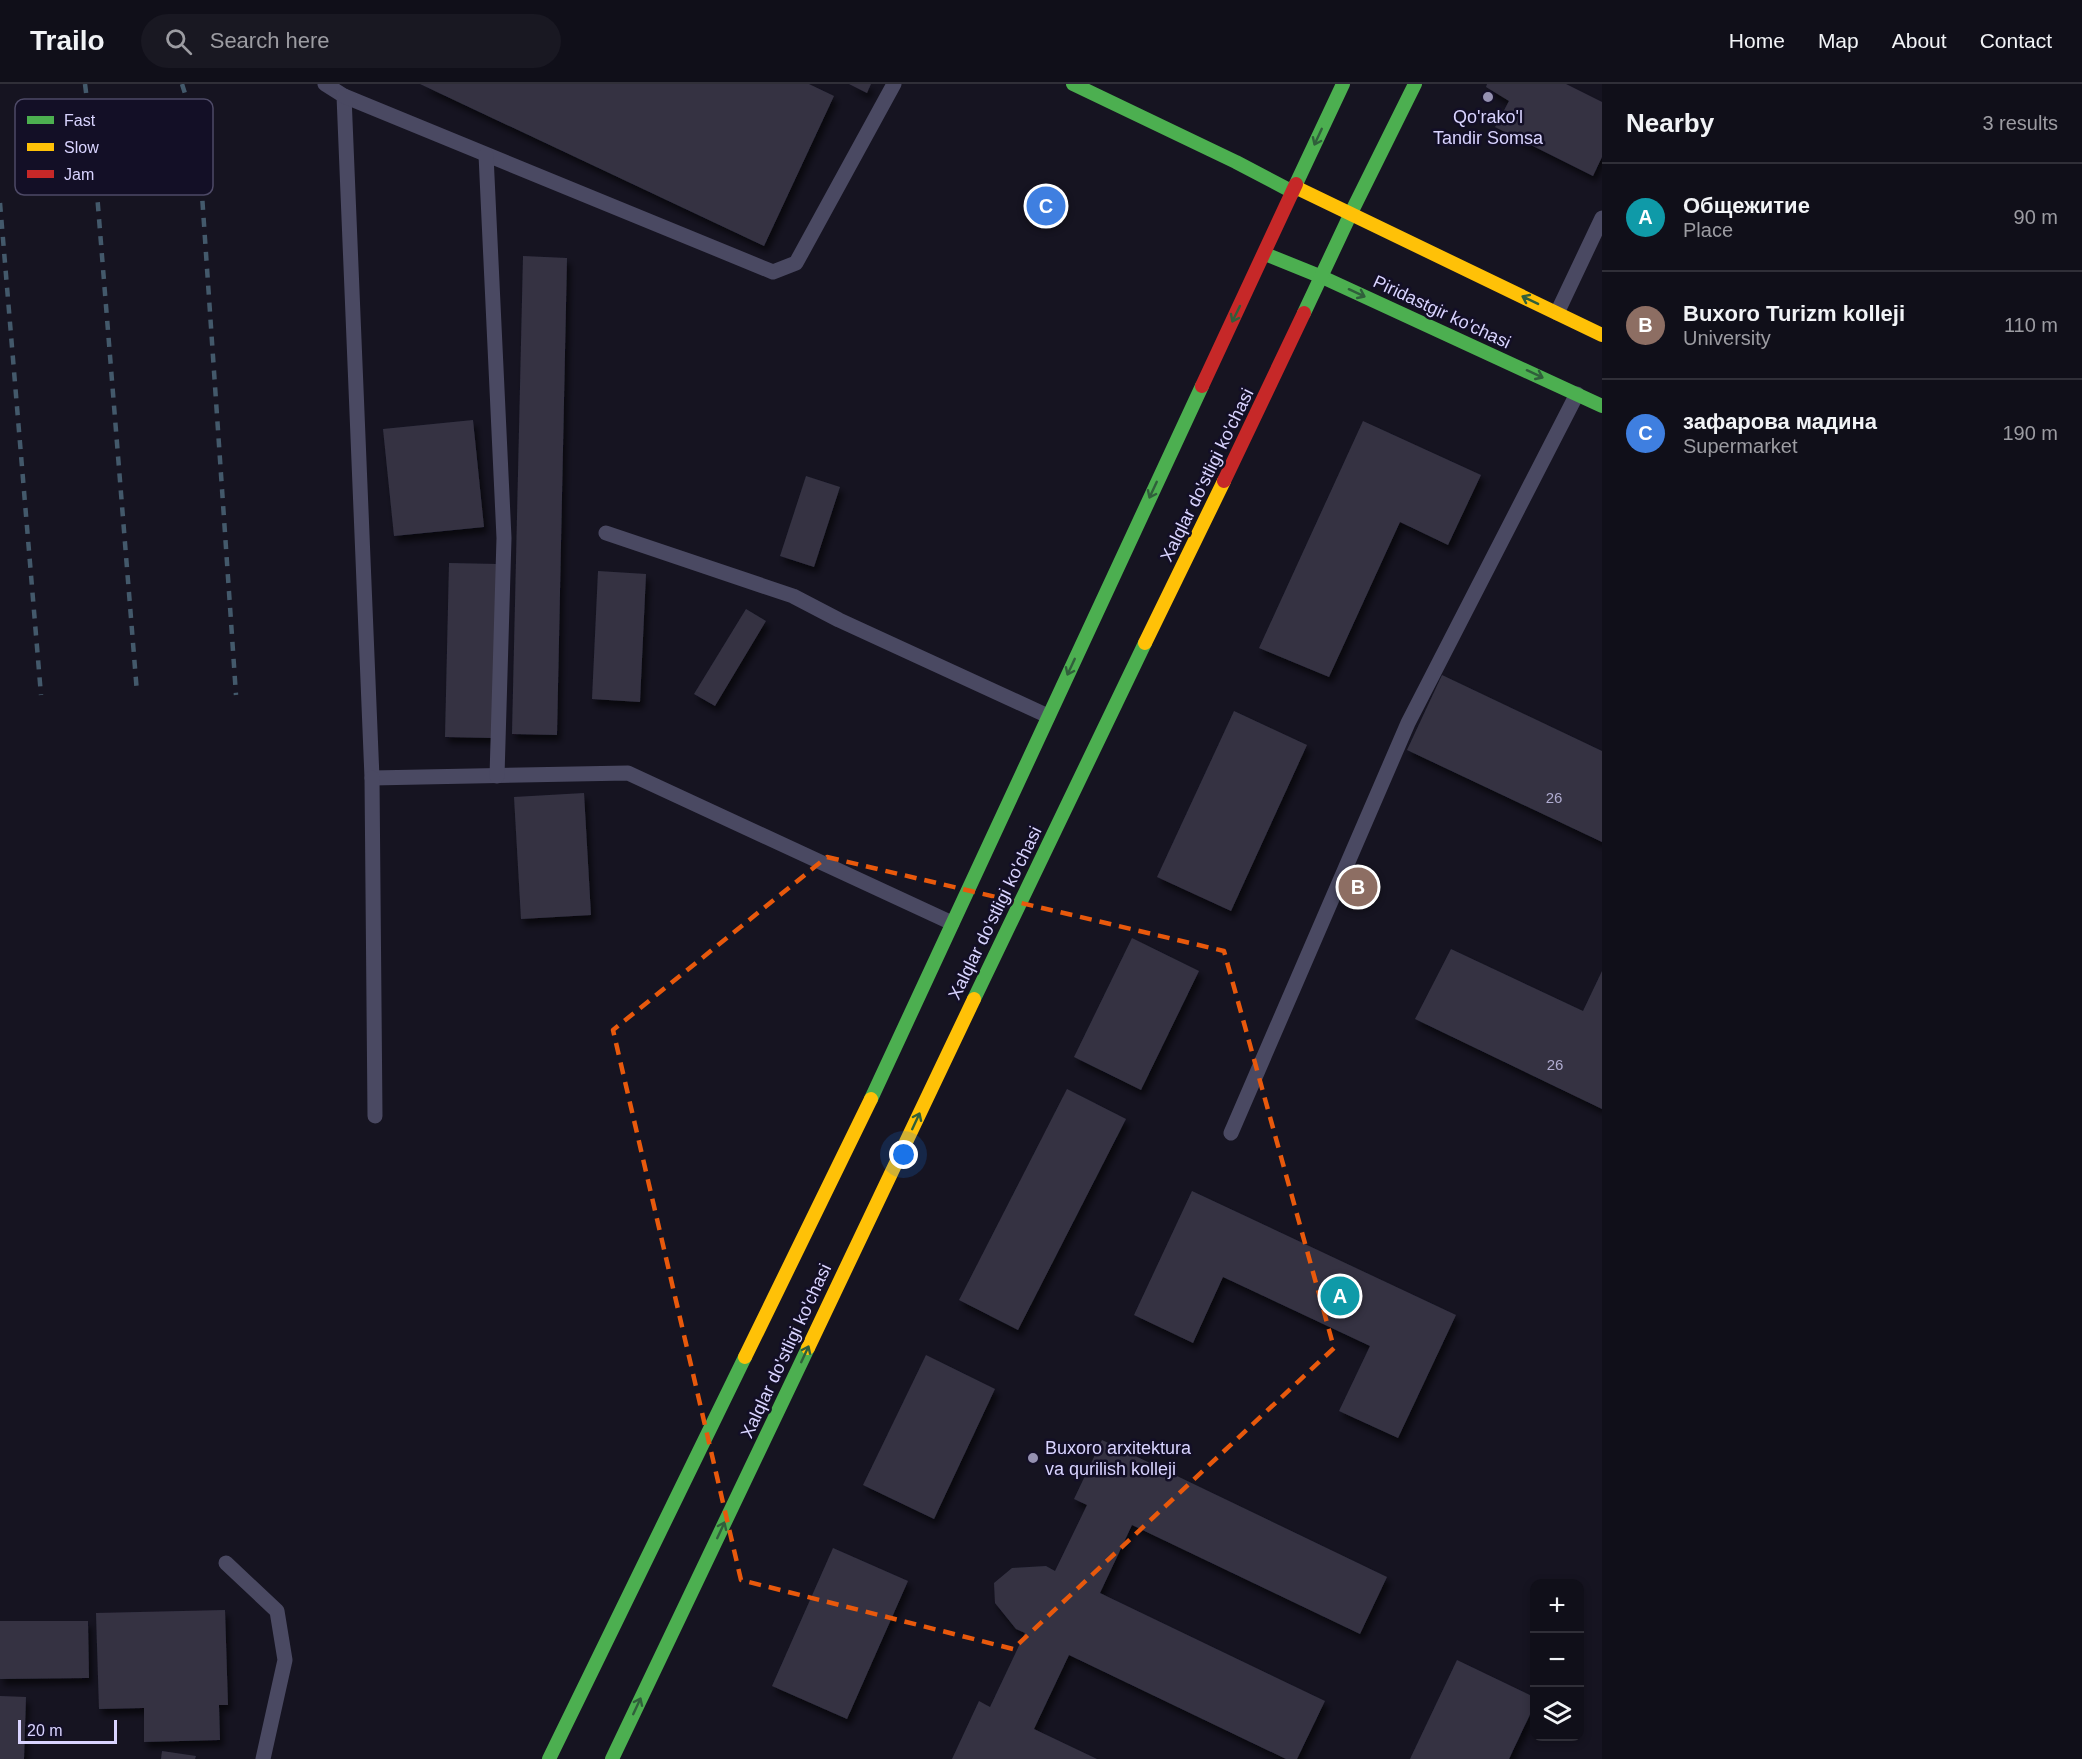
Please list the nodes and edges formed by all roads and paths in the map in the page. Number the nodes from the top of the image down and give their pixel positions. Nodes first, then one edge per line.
1 (325, 84) edge
2 (894, 84) edge
3 (1073, 84) edge
4 (1343, 84) edge
5 (1415, 84) edge
6 (344, 96) junction
7 (486, 155) junction
8 (1294, 190) junction
9 (1351, 213) junction
10 (1602, 218) edge
11 (1265, 254) junction
12 (1322, 277) junction
13 (1557, 313) junction
14 (1602, 335) edge
15 (1577, 394) junction
16 (1602, 406) edge
17 (606, 533) dead end
18 (1048, 716) junction
19 (497, 776) junction
20 (372, 778) junction
21 (952, 923) junction
22 (375, 1116) dead end
23 (1231, 1133) dead end
24 (226, 1563) dead end
25 (263, 1759) edge
26 (549, 1759) edge
27 (612, 1759) edge

1 - 6 lane
2 - 7 lane
3 - 8 main road
4 -> 8 main road, Xalqlar do'stligi ko'chasi
5 - 9 main road, Xalqlar do'stligi ko'chasi
6 - 7 lane
6 - 20 lane
7 - 19 lane
8 - 9 main road
8 - 11 main road, Xalqlar do'stligi ko'chasi
9 - 12 main road, Xalqlar do'stligi ko'chasi
13 -> 9 main road
10 - 13 lane
11 - 12 main road, Piridastgir ko'chasi
11 -> 18 main road, Xalqlar do'stligi ko'chasi
12 -> 15 main road, Piridastgir ko'chasi
27 -> 12 main road, Xalqlar do'stligi ko'chasi
13 - 14 main road
15 - 16 main road, Piridastgir ko'chasi
15 - 23 lane
17 - 18 lane
18 - 21 main road, Xalqlar do'stligi ko'chasi
19 - 20 lane
19 - 21 lane
20 - 22 lane
21 - 26 main road, Xalqlar do'stligi ko'chasi
24 - 25 lane

